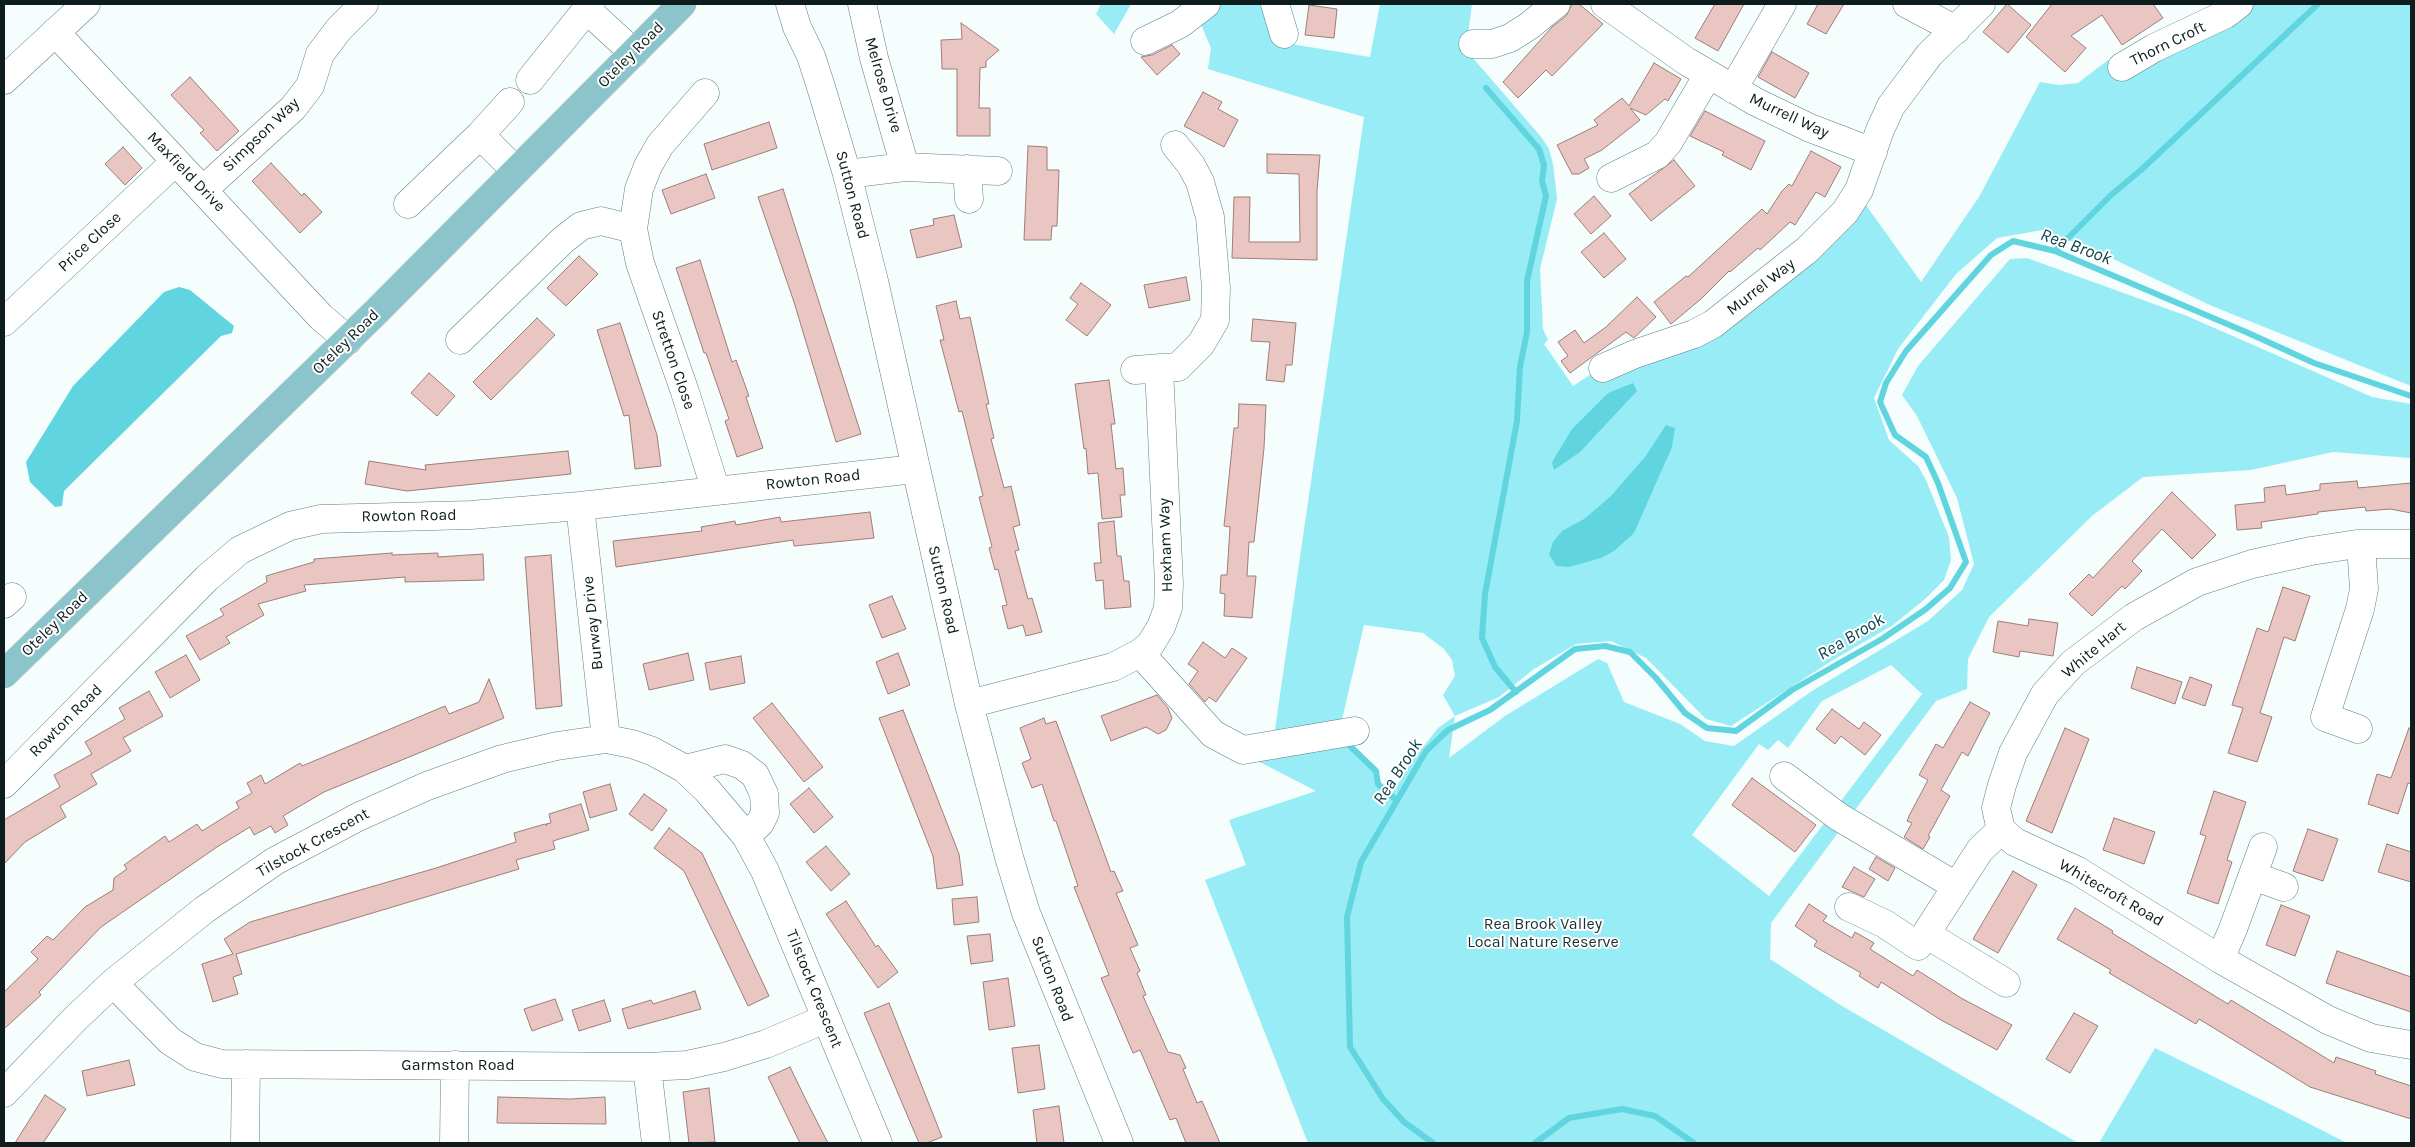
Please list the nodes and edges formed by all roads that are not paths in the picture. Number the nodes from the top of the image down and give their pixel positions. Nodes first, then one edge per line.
1 (86, 4) edge
2 (364, 4) edge
3 (682, 4) edge
4 (769, 4) edge
5 (862, 4) edge
6 (1206, 4) edge
7 (1275, 4) edge
8 (1556, 4) edge
9 (1605, 4) edge
10 (1782, 4) edge
11 (1907, 4) edge
12 (1981, 4) edge
13 (2239, 4) edge
14 (589, 6) edge
15 (794, 16) edge
16 (1956, 30) junction
17 (55, 32) junction
18 (1284, 34) dead end
19 (1145, 41) dead end
20 (1472, 44) dead end
21 (634, 53) junction
22 (2122, 67) dead end
23 (1708, 75) junction
24 (4, 80) edge
25 (530, 80) dead end
26 (1733, 89) junction
27 (705, 93) dead end
28 (510, 102) dead end
29 (480, 135) junction
30 (1175, 145) dead end
31 (1872, 152) junction
32 (175, 162) junction
33 (905, 167) junction
34 (967, 169) junction
35 (998, 170) dead end
36 (516, 171) junction
37 (847, 174) junction
38 (1611, 178) dead end
39 (203, 190) junction
40 (969, 199) dead end
41 (408, 204) dead end
42 (633, 229) junction
43 (4, 322) edge
44 (348, 340) junction
45 (460, 340) dead end
46 (1603, 368) dead end
47 (915, 469) junction
48 (716, 491) junction
49 (580, 506) junction
50 (2361, 544) junction
51 (2411, 544) edge
52 (1140, 653) junction
53 (4, 674) edge
54 (969, 704) junction
55 (2358, 729) dead end
56 (1355, 731) dead end
57 (606, 739) junction
58 (685, 769) junction
59 (1784, 776) dead end
60 (4, 784) edge
61 (2001, 830) junction
62 (746, 836) junction
63 (2263, 848) dead end
64 (2253, 876) junction
65 (1956, 886) junction
66 (2284, 886) dead end
67 (1849, 907) dead end
68 (1922, 940) junction
69 (2220, 959) junction
70 (2006, 983) dead end
71 (113, 984) junction
72 (825, 1019) junction
73 (2411, 1045) edge
74 (246, 1064) junction
75 (455, 1065) junction
76 (647, 1067) junction
77 (4, 1093) edge
78 (245, 1143) edge
79 (454, 1143) edge
80 (656, 1143) edge
81 (878, 1143) edge
82 (1119, 1143) edge

1 - 17 street
2 - 39 street, Simpson Way
3 - 21 main road, Oteley Road
4 - 15 street, Sutton Road
5 - 33 street, Melrose Drive
6 - 19 street
7 - 18 street
8 - 20 street
9 - 23 street, Murrell Way
10 - 26 street
11 - 16 street
12 - 16 street, Murrel Way
13 - 22 street, Thorn Croft
14 - 21 street
14 - 25 street
15 - 37 street, Sutton Road
16 - 31 street, Murrel Way
17 - 24 street
17 - 32 street, Maxfield Drive
21 - 36 main road, Oteley Road
23 - 26 street, Murrell Way
23 - 38 street
26 - 31 street, Murrell Way
27 - 42 street, Stretton Close
28 - 29 street
29 - 36 street
29 - 41 street
30 - 52 street, Hexham Way
31 - 46 street, Murrel Way
32 - 39 street, Maxfield Drive
32 - 43 street, Price Close
33 - 34 street
33 - 37 street
34 - 35 street
34 - 40 street
36 - 44 main road, Oteley Road
37 - 47 street, Sutton Road
39 - 44 street, Maxfield Drive
42 - 45 street
42 - 48 street, Stretton Close
44 - 53 main road, Oteley Road
47 - 48 street, Rowton Road
47 - 54 street, Sutton Road
48 - 49 street, Rowton Road
49 - 57 street, Burway Drive
49 - 60 street, Rowton Road
50 - 51 street, White Hart
50 - 55 street
50 - 61 street, White Hart
52 - 54 street, Hexham Way
52 - 56 street
54 - 82 street, Sutton Road
57 - 58 street, Tilstock Crescent
57 - 71 street, Tilstock Crescent
58 - 62 street, Tilstock Crescent
58 - 62 street
59 - 65 street
61 - 65 street
61 - 69 street, Whitecroft Road
62 - 72 street, Tilstock Crescent
63 - 64 street
64 - 66 street
64 - 69 street
65 - 68 street
67 - 68 street
68 - 70 street
69 - 73 street, Whitecroft Road
71 - 74 street, Garmston Road
71 - 77 street, Tilstock Crescent
72 - 76 street, Garmston Road
72 - 81 street, Tilstock Crescent
74 - 75 street, Garmston Road
74 - 78 street
75 - 76 street, Garmston Road
75 - 79 street
76 - 80 street

